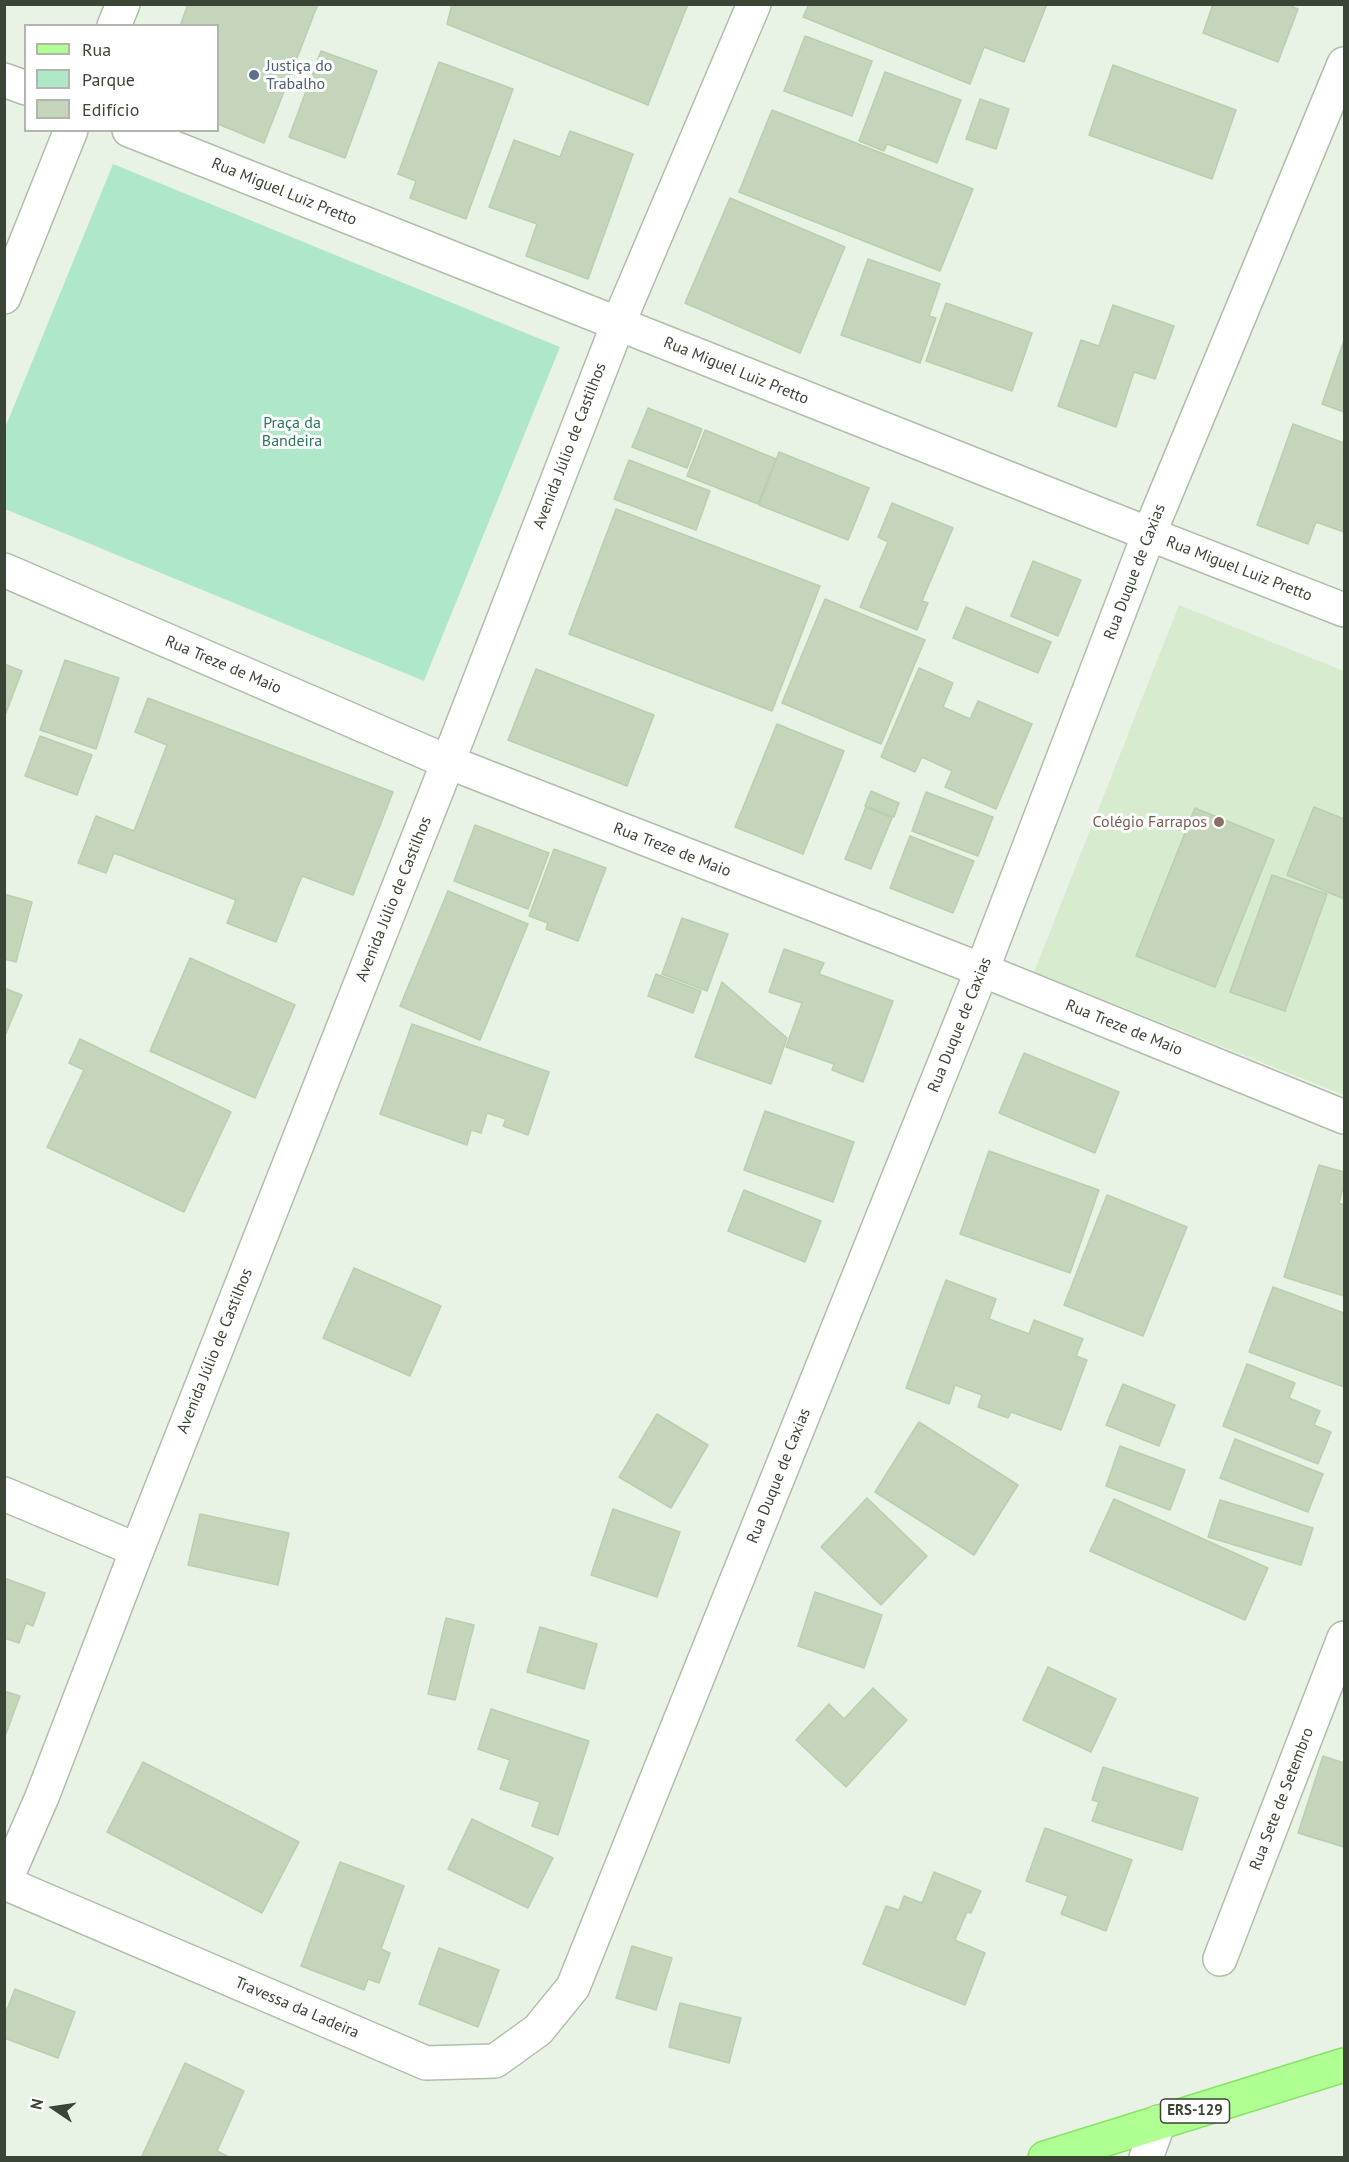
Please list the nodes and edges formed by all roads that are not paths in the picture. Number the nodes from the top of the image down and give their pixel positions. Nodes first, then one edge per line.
1 (123, 4) edge
2 (754, 4) edge
3 (115, 24) edge
4 (1344, 64) edge
5 (4, 80) edge
6 (24, 87) edge
7 (70, 132) edge
8 (134, 132) edge
9 (4, 297) edge
10 (618, 324) junction
11 (1149, 534) junction
12 (4, 570) edge
13 (1344, 610) edge
14 (448, 762) junction
15 (982, 970) junction
16 (1344, 1117) edge
17 (4, 1494) edge
18 (137, 1550) junction
19 (1344, 1638) edge
20 (42, 1797) junction
21 (4, 1827) edge
22 (5, 1883) edge
23 (1220, 1959) dead end
24 (573, 1987) joint
25 (1344, 2065) edge
26 (1159, 2122) junction
27 (1045, 2157) edge
28 (1146, 2157) edge

1 - 3 street
2 - 10 street, Avenida Júlio de Castilhos
4 - 11 street, Rua Duque de Caxias
5 - 6 street
7 - 9 street
8 - 10 street, Rua Miguel Luiz Pretto
10 - 11 street, Rua Miguel Luiz Pretto
10 - 14 street, Avenida Júlio de Castilhos
11 - 13 street, Rua Miguel Luiz Pretto
11 - 15 street, Rua Duque de Caxias
12 - 14 street, Rua Treze de Maio
14 - 15 street, Rua Treze de Maio
14 - 18 street, Avenida Júlio de Castilhos
15 - 16 street, Rua Treze de Maio
15 - 24 street, Rua Duque de Caxias
17 - 18 street
18 - 20 street, Avenida Júlio de Castilhos
19 - 23 street, Rua Sete de Setembro
20 - 21 street
20 - 22 street, Avenida Júlio de Castilhos
22 - 24 street, Travessa da Ladeira
25 - 26 main road, ERS-129
26 - 27 main road, ERS-129
26 - 28 street

